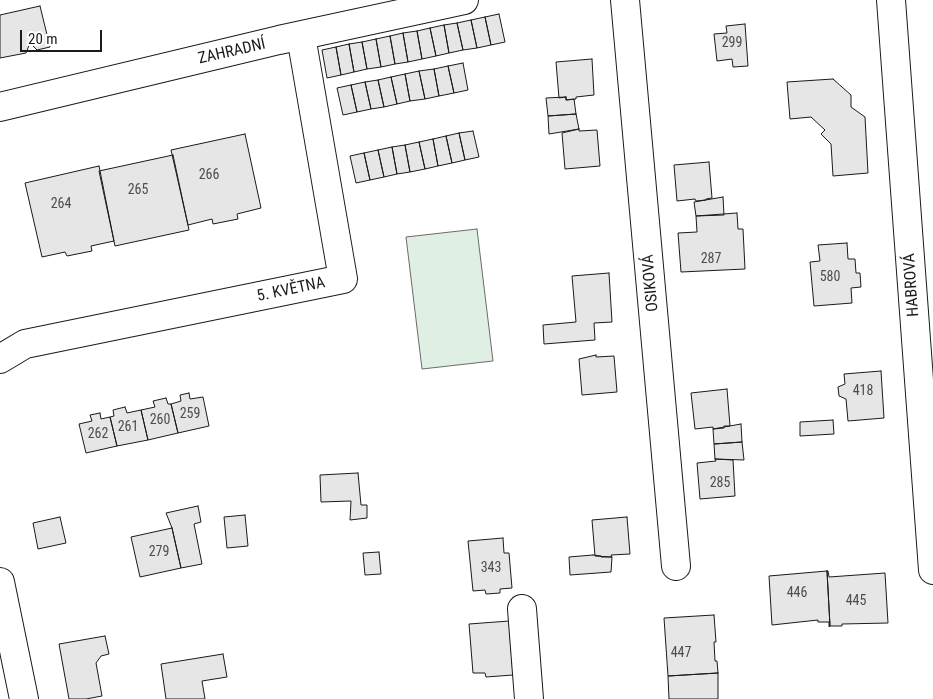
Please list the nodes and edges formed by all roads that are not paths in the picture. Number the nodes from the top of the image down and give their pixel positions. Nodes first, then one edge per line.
1 (464, 0) edge
2 (625, 0) edge
3 (891, 0) edge
4 (301, 36) junction
5 (0, 107) edge
6 (0, 359) edge
7 (930, 488) edge
8 (676, 566) dead end
9 (933, 570) edge
10 (0, 582) edge
11 (522, 609) dead end
12 (24, 699) edge
13 (529, 699) edge

1 - 4 street, ZAHRADNÍ
2 - 8 street, OSIKOVÁ
3 - 7 street, HABROVÁ
4 - 5 street, ZAHRADNÍ
4 - 6 street, 5. KVĚTNA
7 - 9 street, HABROVÁ
10 - 12 street
11 - 13 street

